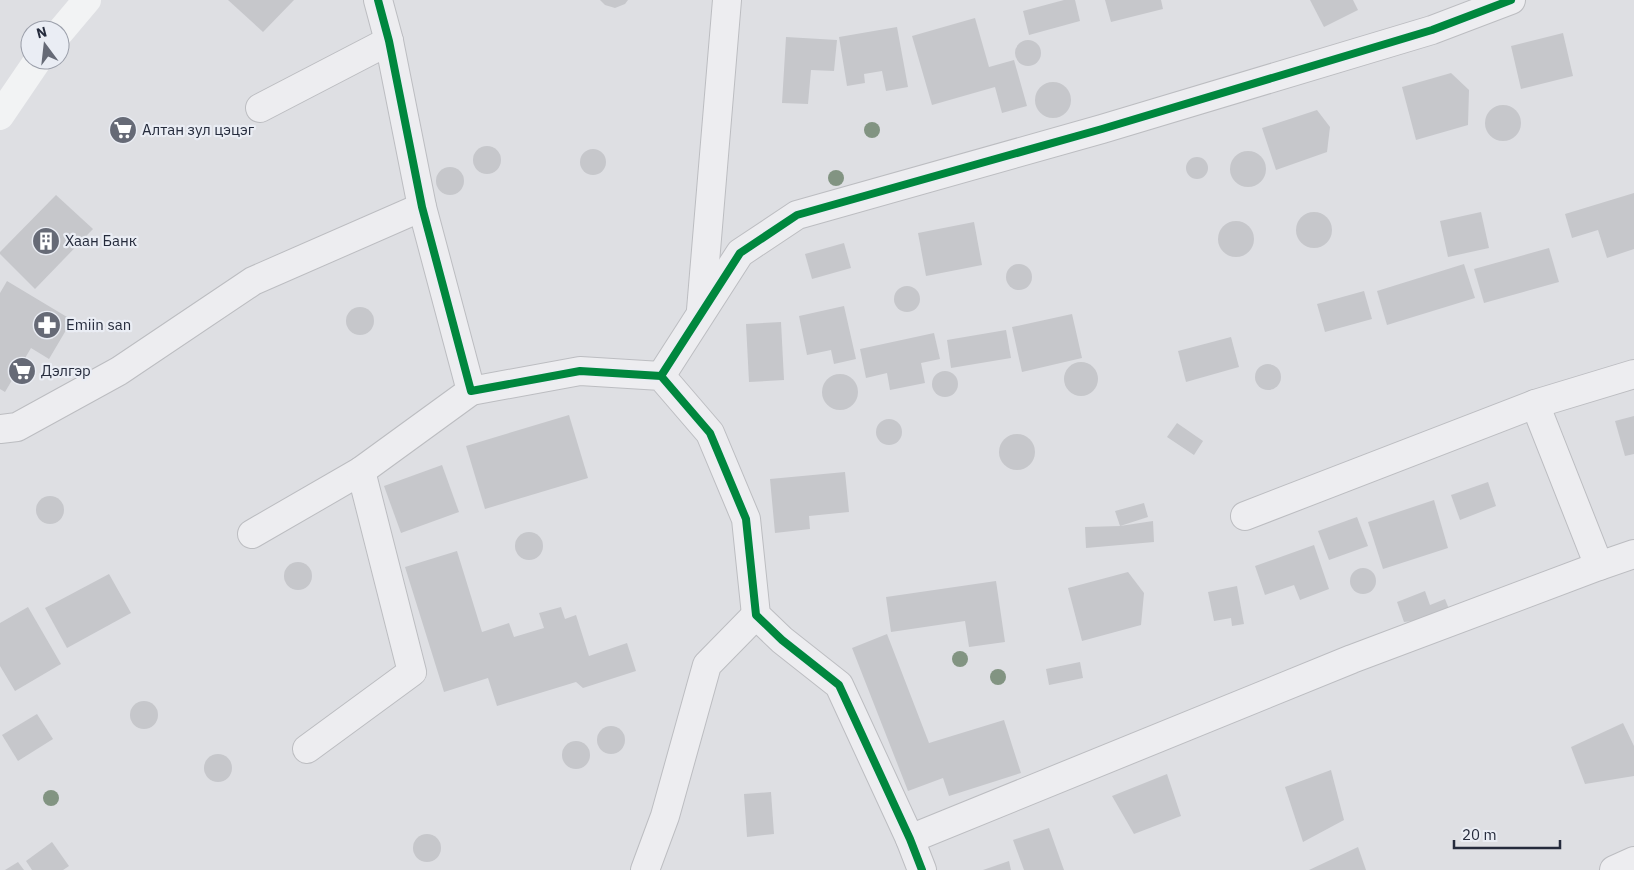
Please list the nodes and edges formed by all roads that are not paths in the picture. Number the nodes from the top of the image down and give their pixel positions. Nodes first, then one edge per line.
1 (87, 0) edge
2 (378, 0) edge
3 (726, 0) edge
4 (1511, 0) edge
5 (70, 20) edge
6 (389, 41) junction
7 (31, 70) edge
8 (260, 108) dead end
9 (0, 116) edge
10 (422, 207) junction
11 (701, 315) junction
12 (1634, 374) edge
13 (661, 376) junction
14 (471, 391) junction
15 (1535, 404) junction
16 (0, 429) edge
17 (361, 471) junction
18 (1245, 516) dead end
19 (252, 534) dead end
20 (1634, 554) edge
21 (1599, 566) junction
22 (756, 615) junction
23 (307, 749) dead end
24 (910, 839) junction
25 (1634, 861) edge
26 (645, 870) edge
27 (922, 870) edge
28 (1614, 870) edge

1 - 5 main road
2 - 6 street
3 - 11 street
4 - 11 street
6 - 8 street
6 - 10 street
7 - 9 main road
10 - 14 street
10 - 16 street
11 - 13 street
12 - 15 street
13 - 14 street
13 - 22 street
14 - 17 street
15 - 18 street
15 - 21 street
17 - 19 street
17 - 23 street
20 - 21 street
21 - 24 street
22 - 24 street
22 - 26 street
24 - 27 street
25 - 28 street

